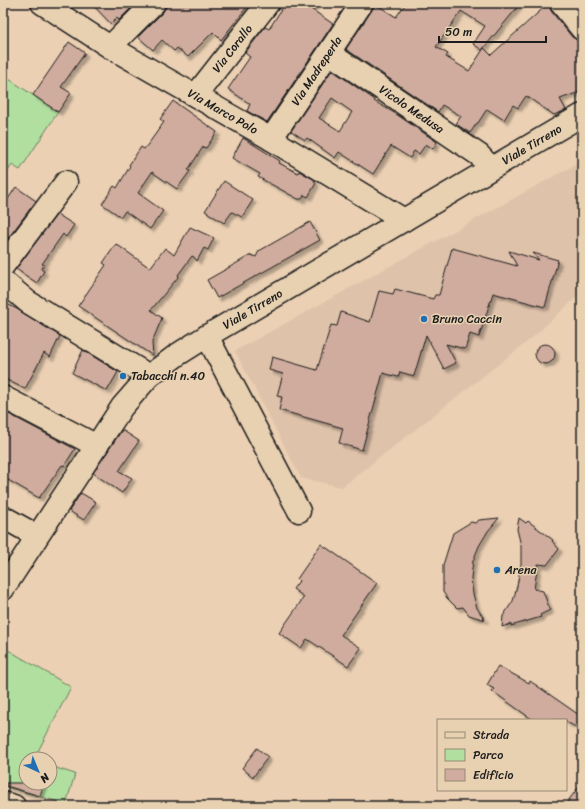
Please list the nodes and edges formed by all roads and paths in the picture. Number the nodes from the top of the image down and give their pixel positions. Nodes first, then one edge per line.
1 (42, 3) edge
2 (154, 3) edge
3 (268, 3) edge
4 (362, 3) edge
5 (562, 3) edge
6 (582, 29) edge
7 (110, 47) junction
8 (329, 53) junction
9 (196, 95) junction
10 (582, 115) edge
11 (271, 139) junction
12 (491, 168) junction
13 (66, 182) dead end
14 (404, 220) junction
15 (3, 266) edge
16 (3, 281) edge
17 (207, 336) junction
18 (149, 376) junction
19 (3, 397) edge
20 (97, 446) junction
21 (299, 511) dead end
22 (3, 517) edge
23 (37, 536) junction
24 (3, 589) edge
25 (3, 803) edge
26 (14, 806) edge

1 - 7 street, Via Marco Polo
2 - 7 street
3 - 9 street, Via Corallo
4 - 8 street, Via Madreperla
5 - 6 street
7 - 9 street, Via Marco Polo
8 - 11 street, Via Madreperla
8 - 12 street, Vicolo Medusa
9 - 11 street, Via Marco Polo
10 - 12 street, Viale Tirreno
11 - 14 street, Via Marco Polo
12 - 14 street, Viale Tirreno
13 - 15 street
14 - 17 street, Viale Tirreno
16 - 18 street
17 - 18 street, Viale Tirreno
17 - 21 street
18 - 20 street, Viale Tirreno
19 - 20 street
20 - 23 street, Viale Tirreno
22 - 23 street
23 - 24 street, Viale Tirreno
25 - 26 street

